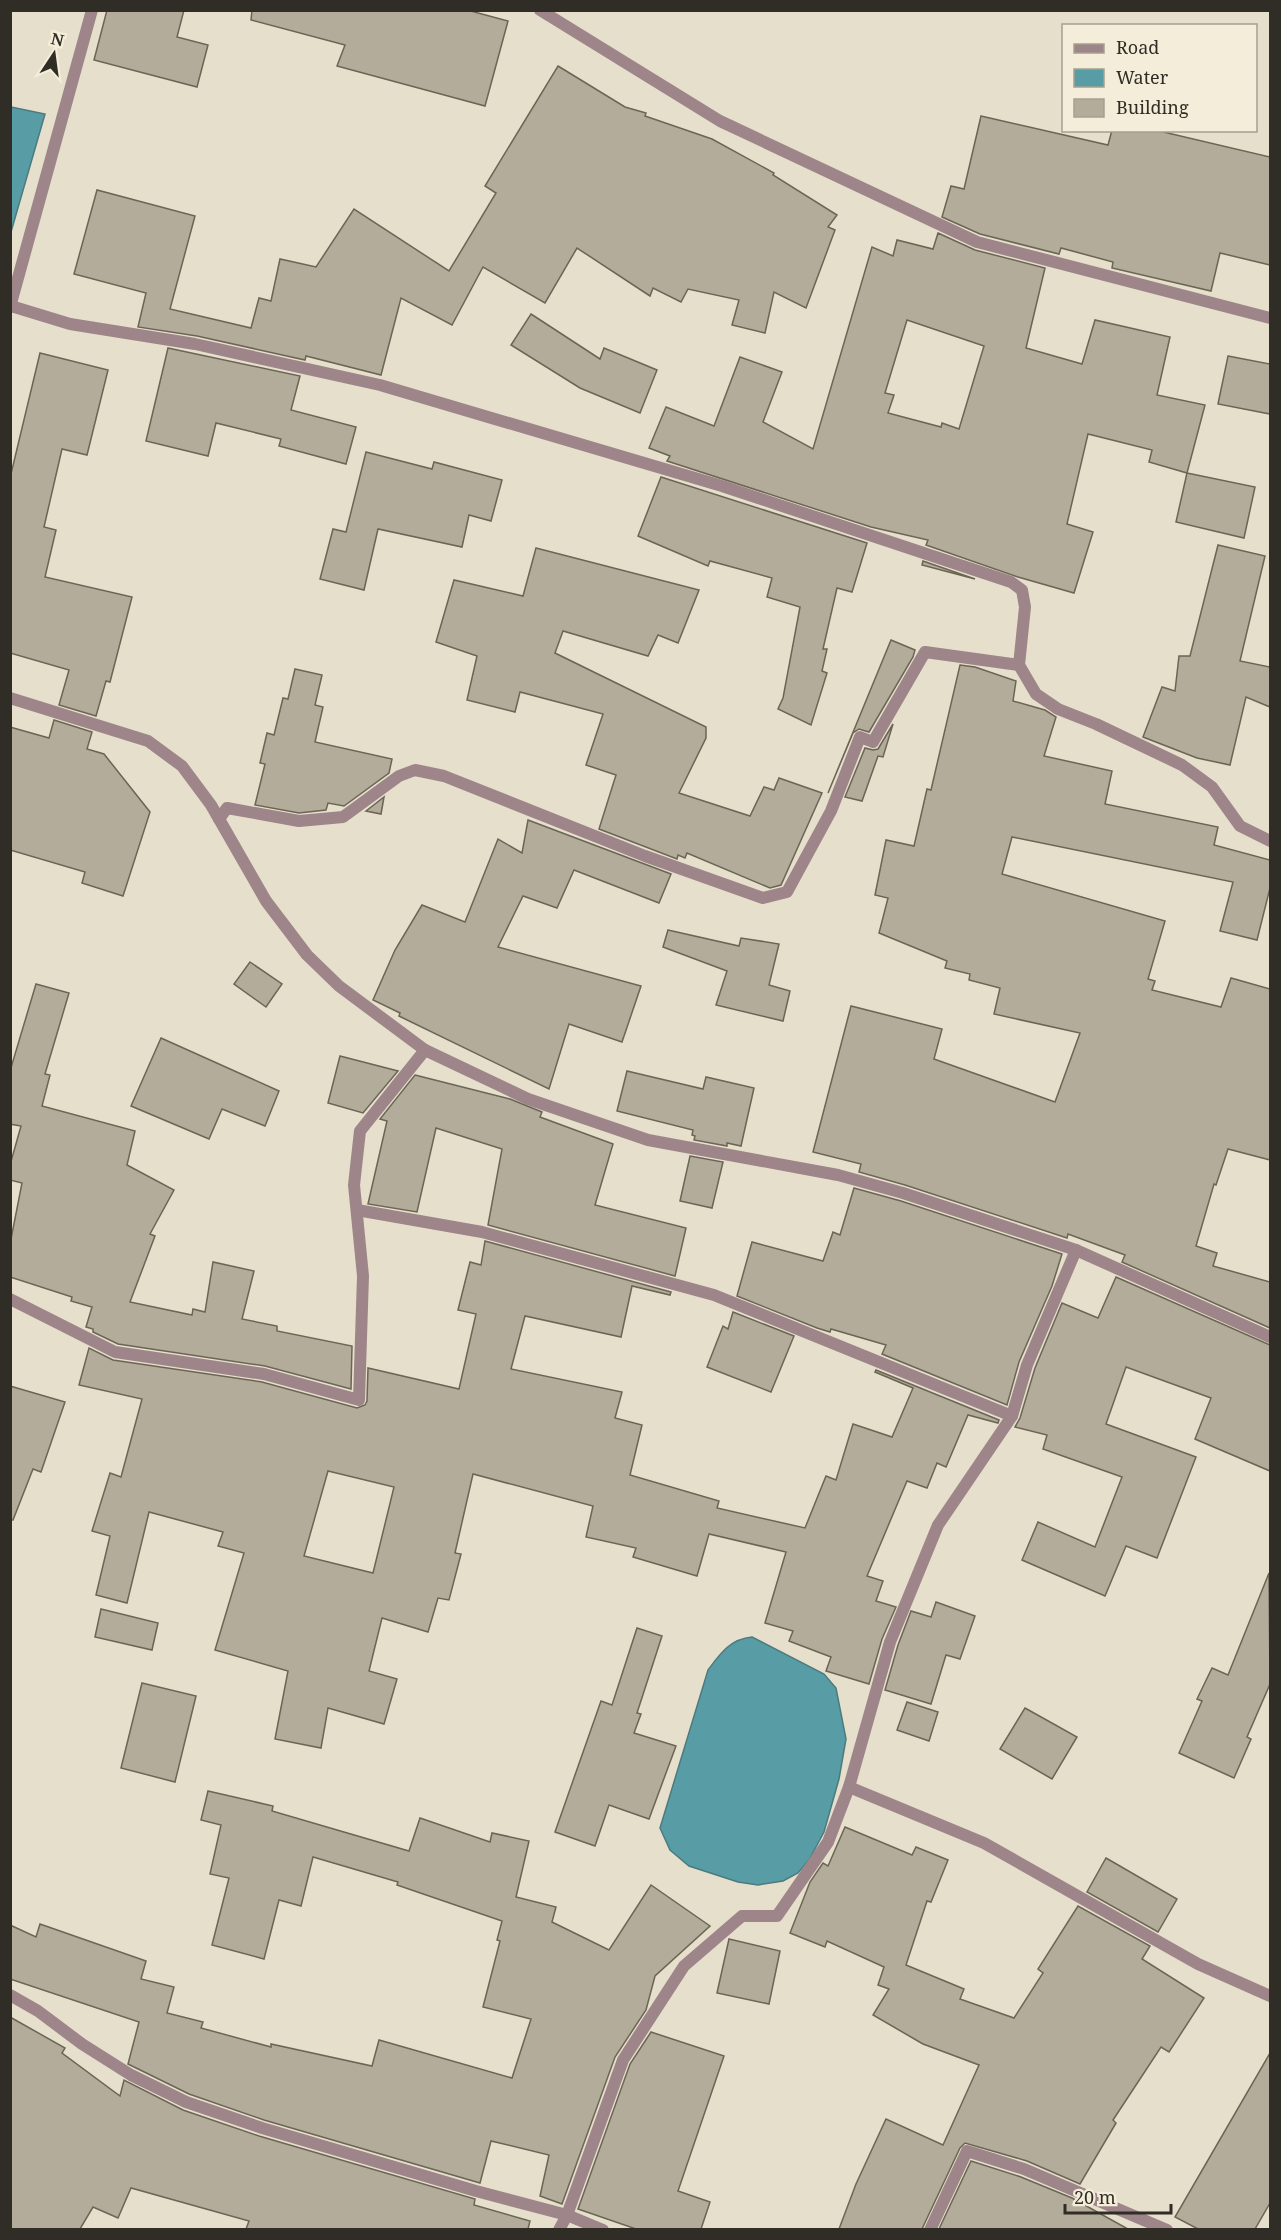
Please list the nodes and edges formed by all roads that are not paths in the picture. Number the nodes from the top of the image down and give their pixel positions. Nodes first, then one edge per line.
1 (92, 10) edge
2 (540, 10) edge
3 (11, 307) edge
4 (1270, 318) edge
5 (1019, 665) junction
6 (10, 698) edge
7 (219, 819) junction
8 (1270, 842) edge
9 (425, 1050) junction
10 (357, 1210) junction
11 (1076, 1250) junction
12 (10, 1299) edge
13 (1270, 1337) edge
14 (1012, 1416) junction
15 (849, 1787) junction
16 (10, 1995) edge
17 (1270, 1996) edge
18 (567, 2215) junction
19 (559, 2229) edge
20 (603, 2229) edge
21 (930, 2229) edge
22 (1167, 2229) edge

1 - 3 street
2 - 4 street
3 - 5 street
5 - 7 street
5 - 8 street
6 - 7 street
7 - 9 street
9 - 10 street
9 - 11 street
10 - 12 street
10 - 14 street
11 - 13 street
11 - 14 street
14 - 15 street
15 - 17 street
15 - 18 street
16 - 18 street
18 - 19 street
18 - 20 street
21 - 22 street

